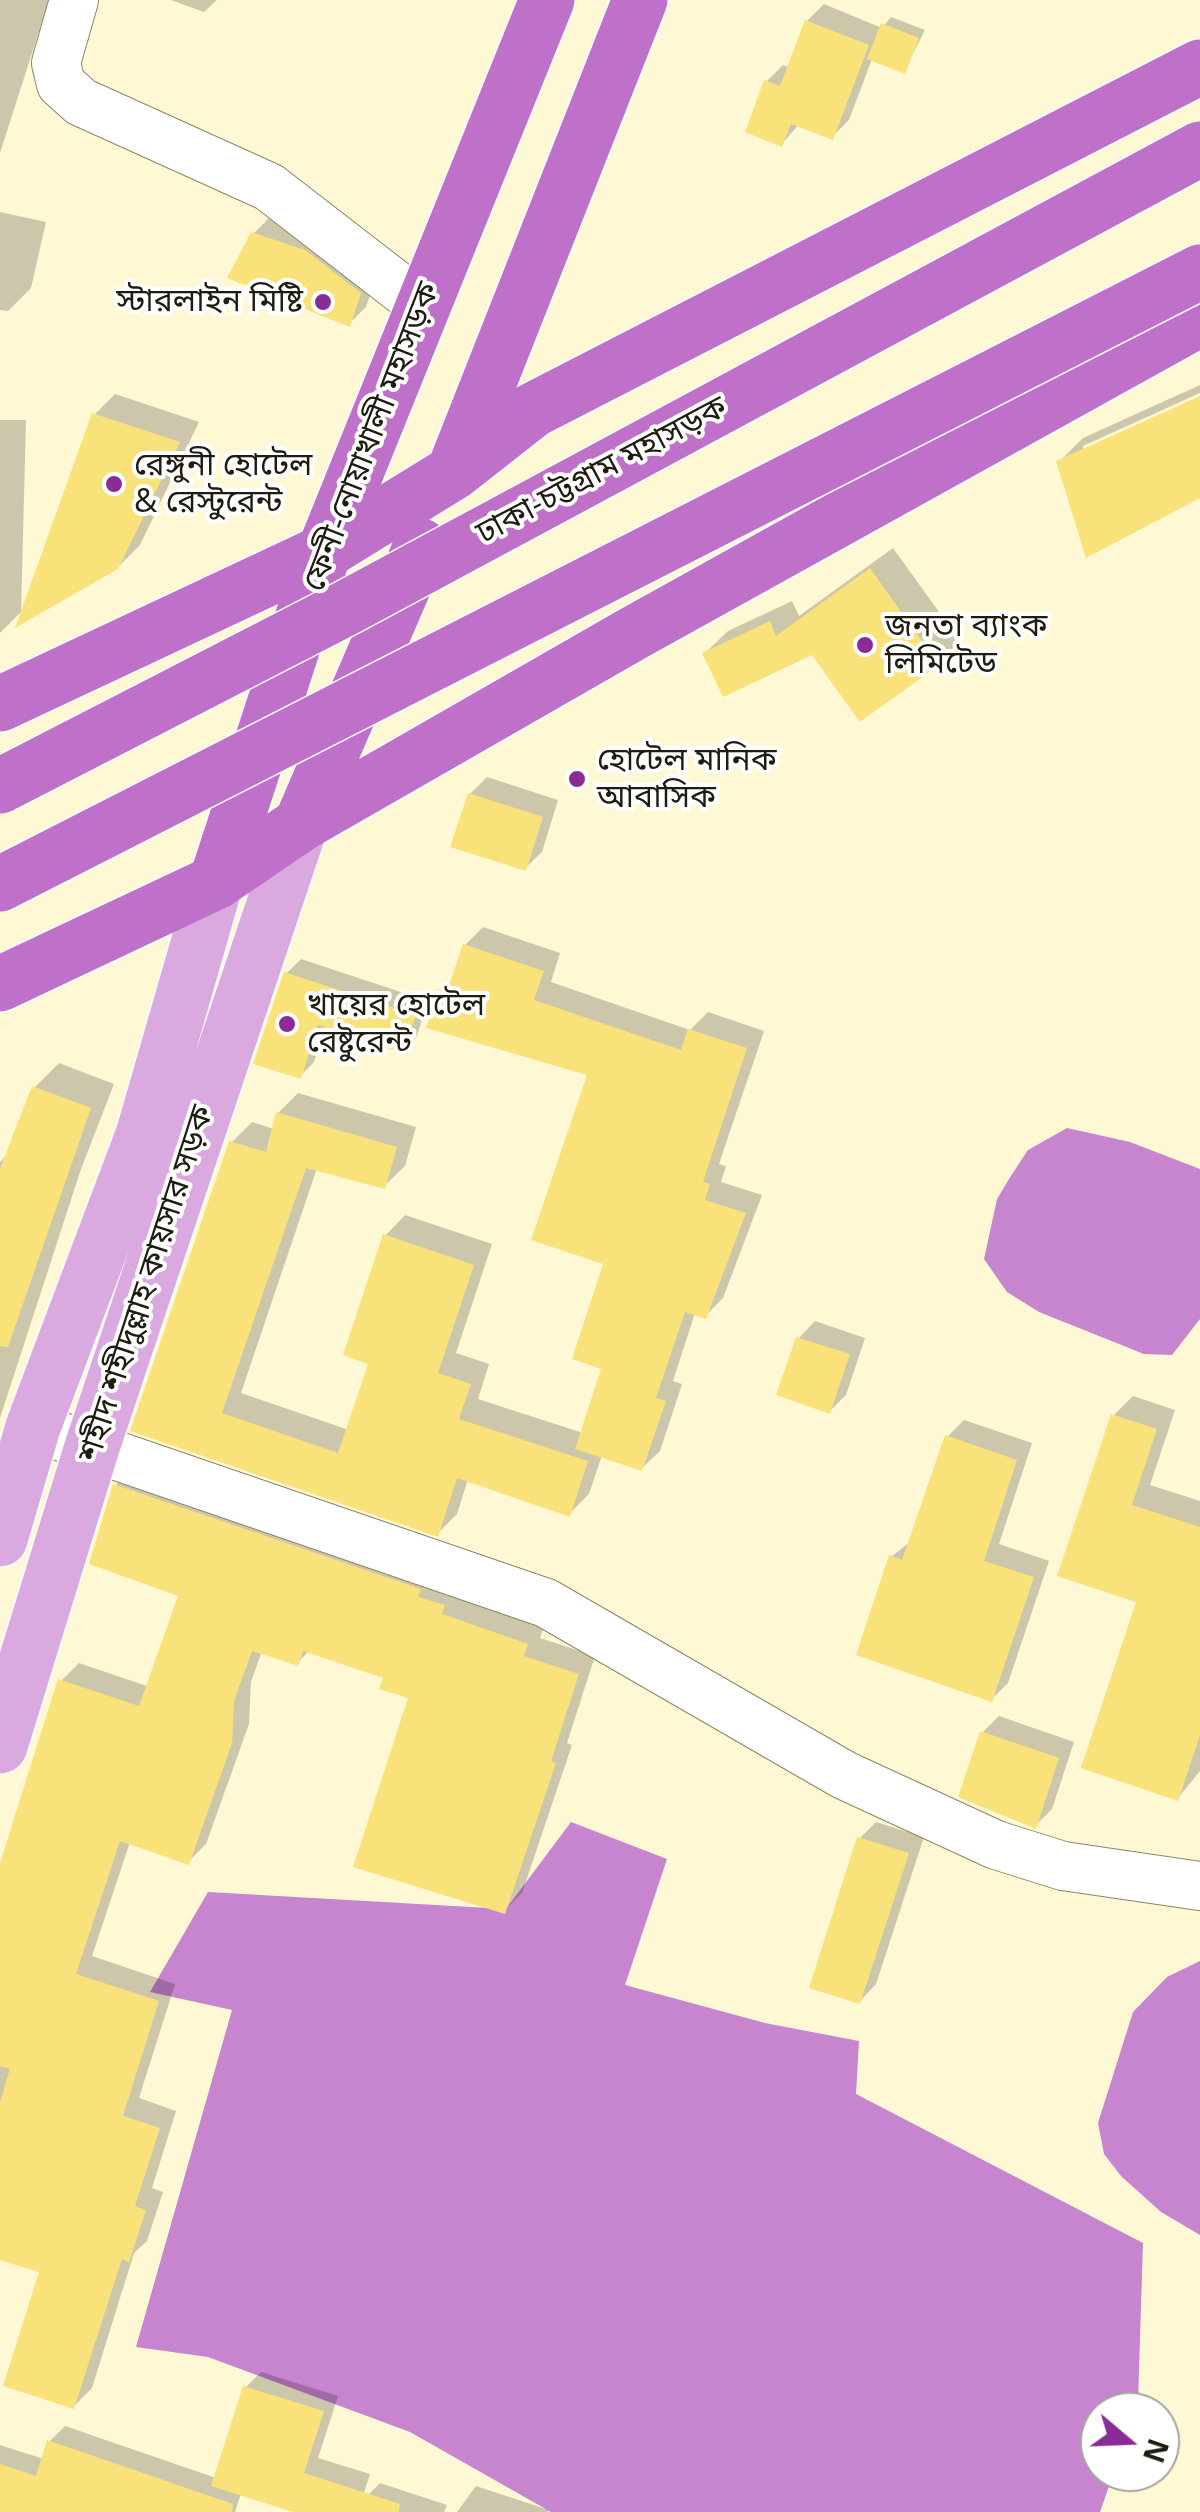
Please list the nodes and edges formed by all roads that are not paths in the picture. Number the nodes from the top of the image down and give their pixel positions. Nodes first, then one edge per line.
1 (74, 0) edge
2 (547, 0) edge
3 (640, 0) edge
4 (1200, 67) edge
5 (1200, 149) edge
6 (1200, 272) edge
7 (423, 306) junction
8 (1200, 319) edge
9 (454, 472) junction
10 (324, 552) junction
11 (0, 704) edge
12 (0, 786) edge
13 (301, 824) junction
14 (216, 882) junction
15 (0, 884) edge
16 (0, 984) edge
17 (33, 1427) junction
18 (92, 1447) junction
19 (0, 1539) edge
20 (0, 1746) edge
21 (1200, 1886) edge

1 - 7 street
2 - 7 highway, ফেনী-নোয়াখালী মহাসড়ক
3 - 9 highway
4 - 9 highway
5 - 12 highway, ঢাকা-চট্টগ্রাম মহাসড়ক, bridge
6 - 15 highway, bridge
7 - 10 highway, ফেনী-নোয়াখালী মহাসড়ক
8 - 13 highway
9 - 10 highway
9 - 13 highway
10 - 11 highway
10 - 14 highway, ফেনী-নোয়াখালী মহাসড়ক
13 - 14 highway
13 - 18 main road, শহীদ শহীদুল্লাহ কায়সার সড়ক
14 - 16 highway
14 - 17 main road, শহীদ শহীদুল্লাহ কায়সার সড়ক
17 - 18 street
17 - 19 main road, শহীদ শহীদুল্লাহ কায়সার সড়ক
18 - 20 main road, শহীদ শহীদুল্লাহ কায়সার সড়ক
18 - 21 street

